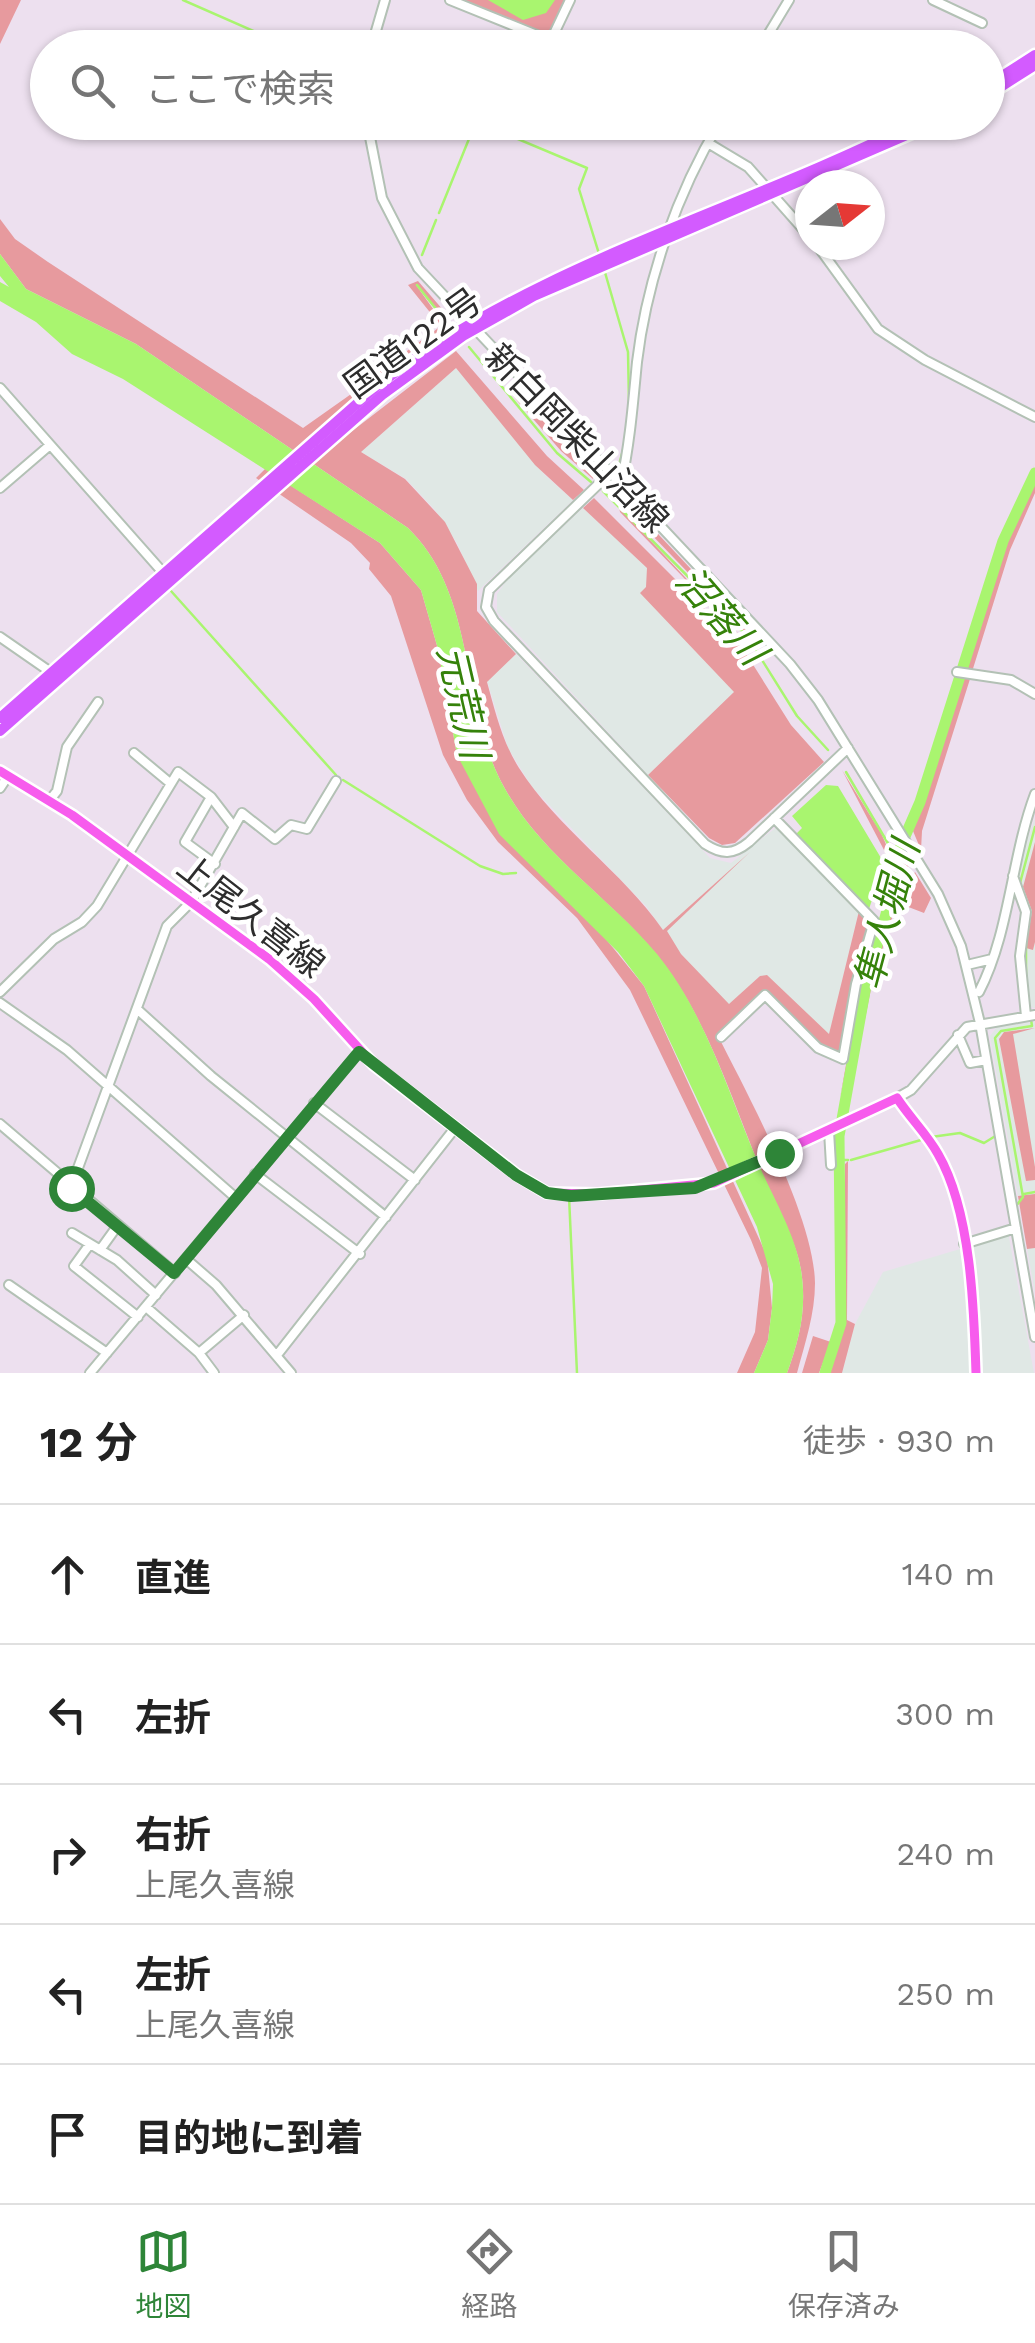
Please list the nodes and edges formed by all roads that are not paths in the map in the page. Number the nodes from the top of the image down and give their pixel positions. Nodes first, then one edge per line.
1 (385, 0) edge
2 (450, 0) edge
3 (570, 0) edge
4 (932, 0) edge
5 (786, 1) edge
6 (982, 23) dead end
7 (376, 30) edge
8 (526, 30) edge
9 (556, 30) edge
10 (770, 30) edge
11 (1035, 55) edge
12 (1035, 65) edge
13 (1005, 74) edge
14 (1005, 84) edge
15 (370, 140) edge
16 (710, 140) edge
17 (878, 140) edge
18 (892, 140) edge
19 (708, 143) junction
20 (769, 191) junction
21 (795, 220) edge
22 (669, 234) junction
23 (828, 260) edge
24 (470, 326) junction
25 (0, 388) edge
26 (1035, 416) edge
27 (50, 444) junction
28 (610, 472) junction
29 (622, 484) junction
30 (0, 488) edge
31 (167, 578) junction
32 (0, 637) edge
33 (957, 672) dead end
34 (56, 675) junction
35 (1035, 694) edge
36 (98, 702) dead end
37 (0, 718) edge
38 (0, 731) edge
39 (848, 748) junction
40 (134, 753) dead end
41 (4, 773) edge
42 (336, 781) dead end
43 (170, 783) junction
44 (0, 788) edge
45 (1035, 794) edge
46 (211, 798) junction
47 (48, 801) junction
48 (774, 818) junction
49 (1031, 820) edge
50 (234, 828) junction
51 (126, 855) junction
52 (215, 864) junction
53 (1012, 872) junction
54 (191, 902) junction
55 (992, 959) junction
56 (967, 966) junction
57 (0, 992) edge
58 (980, 992) dead end
59 (0, 1003) edge
60 (138, 1010) junction
61 (1030, 1015) edge
62 (980, 1023) junction
63 (958, 1035) junction
64 (721, 1037) dead end
65 (359, 1052) junction
66 (986, 1060) junction
67 (109, 1091) junction
68 (897, 1098) junction
69 (314, 1103) junction
70 (0, 1124) edge
71 (455, 1128) junction
72 (831, 1129) junction
73 (286, 1138) junction
74 (831, 1166) dead end
75 (256, 1174) junction
76 (416, 1180) junction
77 (71, 1188) junction
78 (236, 1198) junction
79 (386, 1217) junction
80 (118, 1225) junction
81 (1016, 1228) junction
82 (72, 1232) dead end
83 (90, 1244) junction
84 (964, 1244) junction
85 (100, 1250) junction
86 (360, 1254) junction
87 (186, 1259) junction
88 (174, 1273) junction
89 (9, 1285) dead end
90 (156, 1295) junction
91 (1031, 1296) edge
92 (146, 1307) junction
93 (244, 1315) junction
94 (138, 1317) junction
95 (1035, 1337) edge
96 (107, 1353) junction
97 (199, 1353) junction
98 (277, 1354) junction
99 (90, 1373) edge
100 (214, 1373) edge
101 (291, 1373) edge
102 (976, 1373) edge

1 - 7 street
2 - 8 street
3 - 9 street
4 - 6 street
5 - 10 street
11 - 13 highway
12 - 14 highway
15 - 24 street, 新白岡柴山沼線
16 - 19 street
17 - 20 highway, 国道122号
18 - 20 highway, 国道122号
19 - 20 street
19 - 22 street
20 - 21 street
20 - 22 highway, 国道122号
22 - 24 highway, 国道122号
22 - 29 street
23 - 26 street
24 - 28 street, 新白岡柴山沼線
24 - 31 highway, 国道122号
25 - 27 street
27 - 30 street
27 - 31 street
28 - 29 street, 新白岡柴山沼線
28 - 48 street
29 - 39 street, 新白岡柴山沼線
31 - 34 highway, 国道122号
32 - 34 street
33 - 35 street
34 - 37 highway, 国道122号
34 - 38 highway, 国道122号
36 - 47 street
39 - 48 street
39 - 56 street, 新白岡柴山沼線
40 - 43 street
41 - 44 street
41 - 47 main road, 上尾久喜線
42 - 50 street
43 - 46 street
43 - 51 street
45 - 49 street
46 - 50 street
46 - 52 street
47 - 51 main road, 上尾久喜線
48 - 64 street
49 - 53 street
50 - 52 street
51 - 54 main road, 上尾久喜線
51 - 57 street
52 - 54 street
53 - 55 street
53 - 61 street
54 - 60 street
54 - 65 main road, 上尾久喜線
55 - 56 street
55 - 58 street
56 - 62 street
59 - 67 street
60 - 67 street
60 - 73 street
61 - 62 street
62 - 63 street
62 - 66 street
63 - 66 street
63 - 68 street
65 - 69 street
65 - 71 main road, 上尾久喜線
66 - 81 street
67 - 77 street
67 - 78 street
68 - 72 main road, 上尾久喜線
68 - 84 main road
69 - 73 street
69 - 76 street
70 - 77 street
71 - 72 main road, 上尾久喜線
71 - 76 street
72 - 74 street
73 - 75 street
73 - 79 street
75 - 78 street
75 - 86 street
76 - 79 street
77 - 80 street
78 - 87 street
79 - 86 street
80 - 85 street
80 - 88 street
81 - 84 street
81 - 91 street
82 - 83 street
83 - 85 street
83 - 94 street
84 - 102 main road
85 - 90 street
86 - 98 street
87 - 88 street
87 - 93 street
88 - 90 street
89 - 96 street
90 - 92 street
91 - 95 street
92 - 94 street
92 - 97 street
93 - 97 street
93 - 98 street
94 - 96 street
96 - 99 street
97 - 100 street
98 - 101 street

